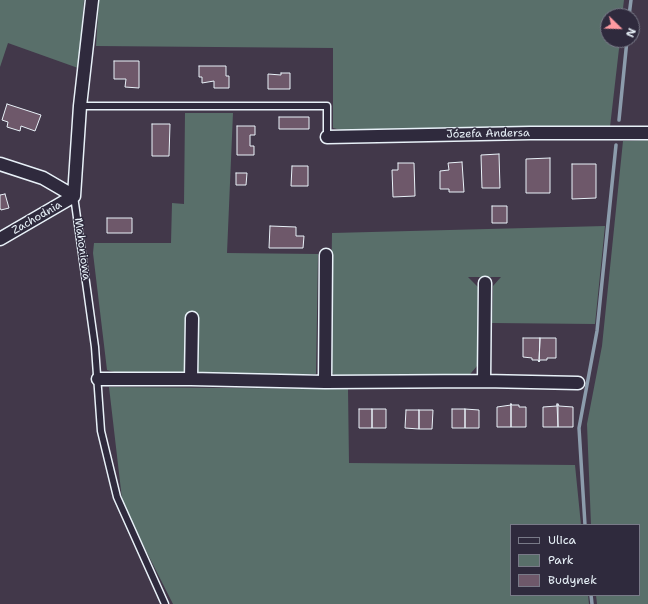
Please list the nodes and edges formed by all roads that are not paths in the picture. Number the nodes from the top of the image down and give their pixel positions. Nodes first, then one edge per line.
1 (92, 0) edge
2 (80, 106) junction
3 (648, 133) edge
4 (327, 137) joint
5 (0, 164) edge
6 (74, 196) junction
7 (0, 239) edge
8 (326, 255) dead end
9 (485, 283) dead end
10 (192, 318) dead end
11 (98, 379) junction
12 (191, 379) junction
13 (484, 381) junction
14 (325, 382) junction
15 (578, 383) dead end
16 (165, 604) edge

1 - 2 street, Mahoniowa
2 - 4 lane
2 - 6 street, Mahoniowa
3 - 4 street, Józefa Andersa
5 - 6 street
6 - 7 street, Zachodnia
6 - 11 lane, Mahoniowa
8 - 14 street
9 - 13 street
10 - 12 street
11 - 12 street
11 - 16 lane, Mahoniowa
12 - 14 street
13 - 14 street
13 - 15 street

